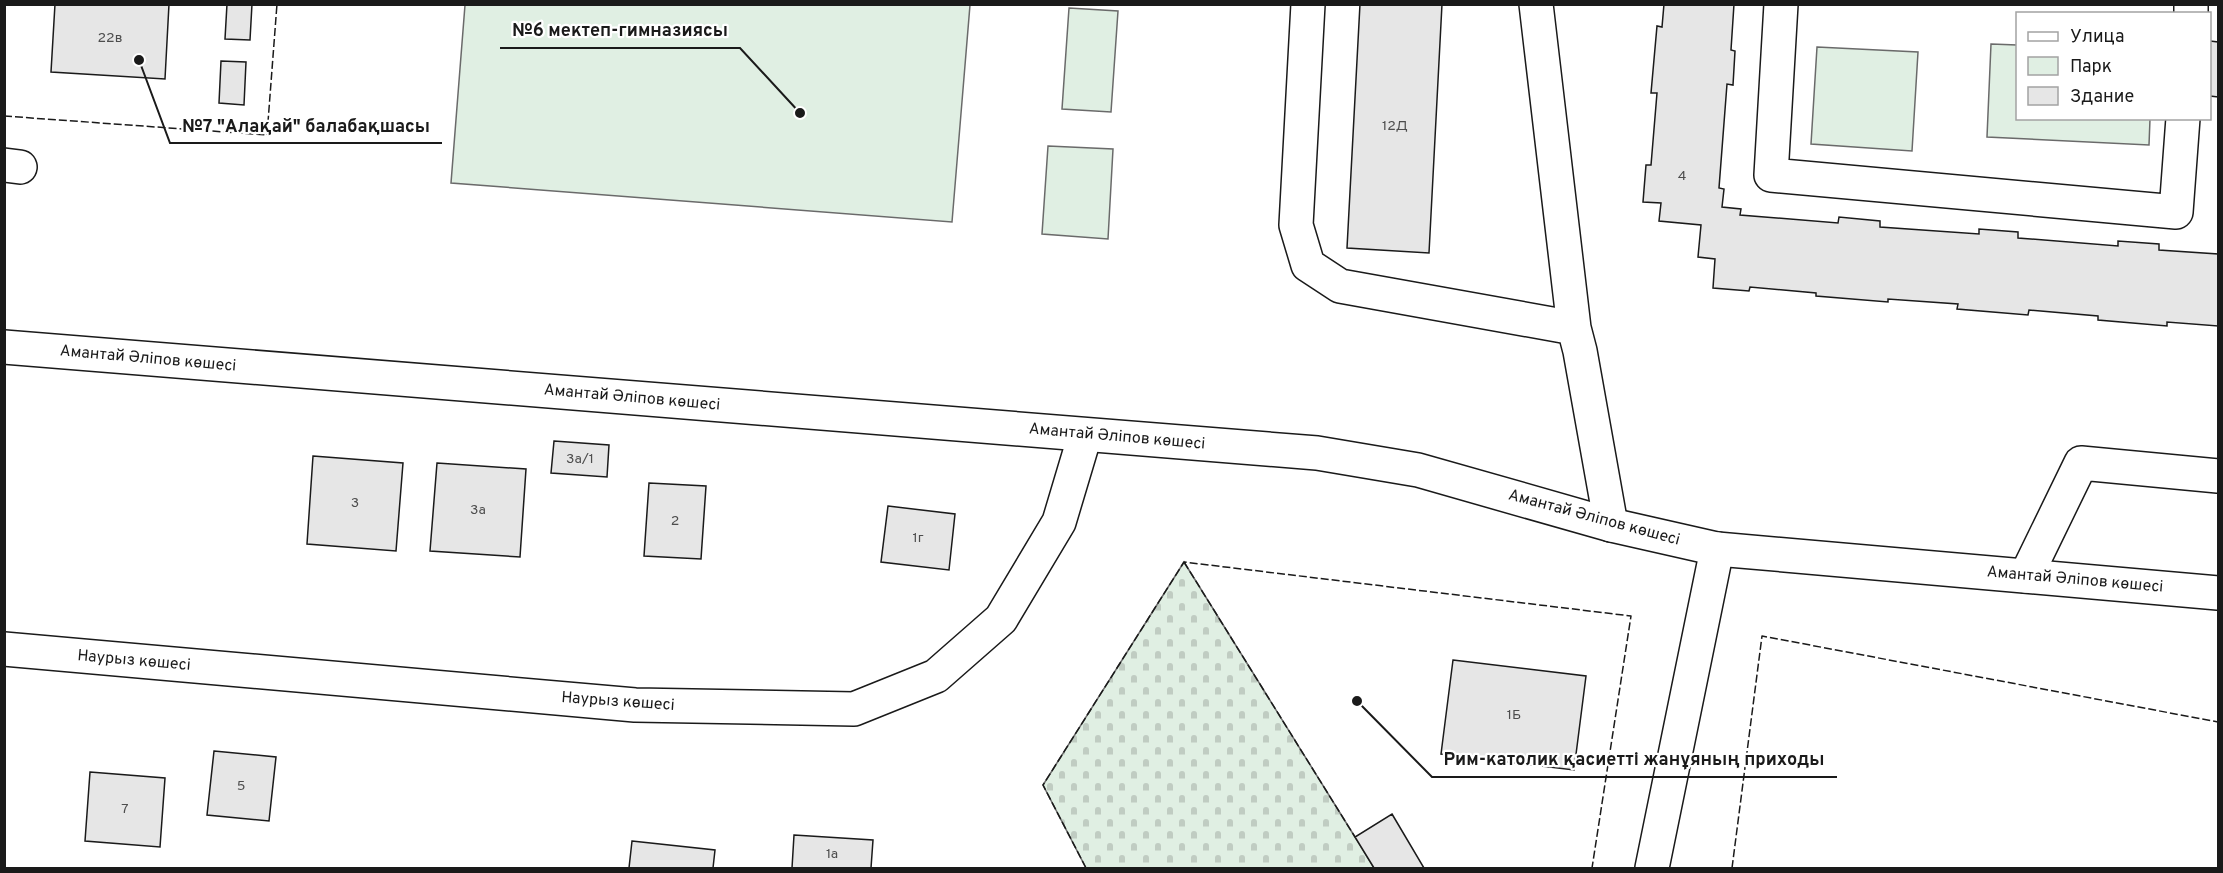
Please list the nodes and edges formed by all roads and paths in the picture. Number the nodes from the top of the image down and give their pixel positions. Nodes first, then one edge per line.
1 (1308, 4) edge
2 (1536, 4) edge
3 (1781, 4) edge
4 (2183, 120) edge
5 (1574, 327) junction
6 (4, 347) edge
7 (1085, 435) junction
8 (2218, 476) edge
9 (1611, 525) junction
10 (1717, 549) junction
11 (2026, 576) junction
12 (2218, 593) edge
13 (4, 649) edge
14 (1652, 868) edge

1 - 5 main road
2 - 5 main road
3 - 4 main road
5 - 9 main road
6 - 7 main road, Амантай Әліпов көшесі
7 - 9 main road, Амантай Әліпов көшесі
7 - 13 main road, Наурыз көшесі
8 - 11 main road
9 - 10 main road, Амантай Әліпов көшесі
10 - 11 main road, Амантай Әліпов көшесі
10 - 14 main road
11 - 12 main road, Амантай Әліпов көшесі

